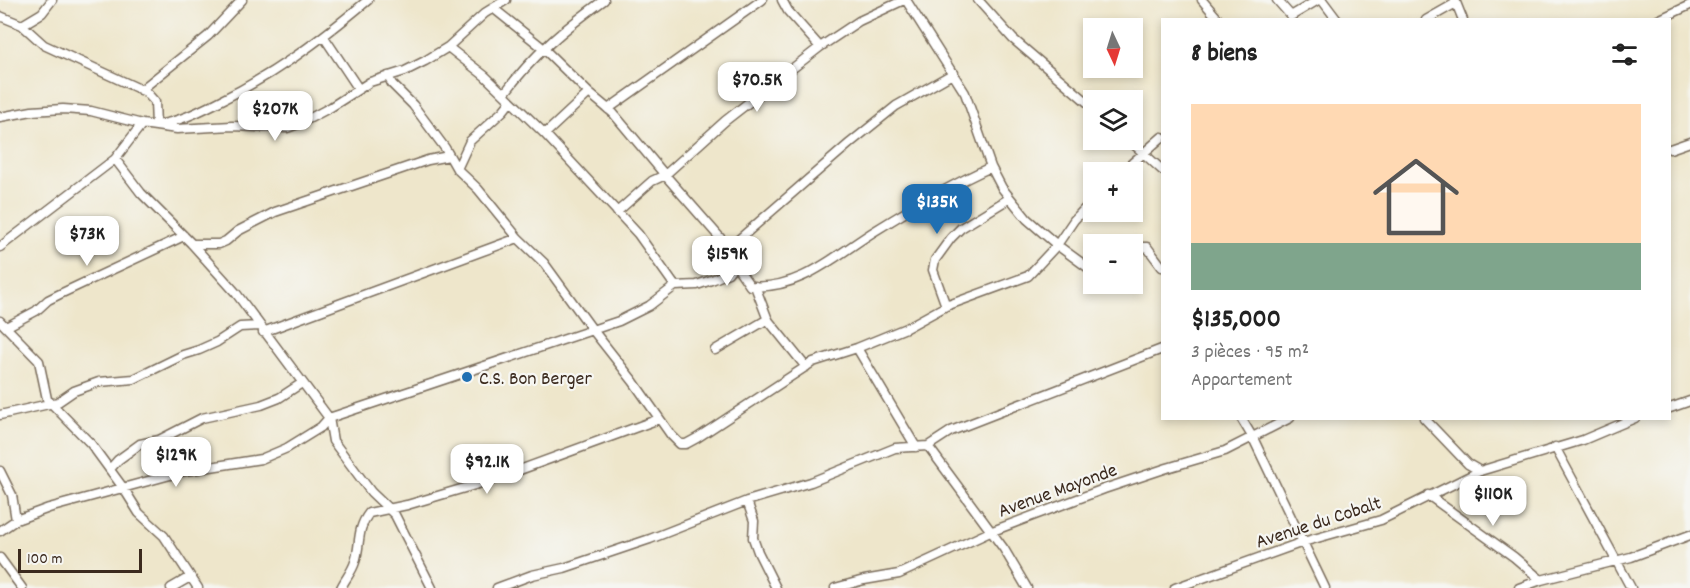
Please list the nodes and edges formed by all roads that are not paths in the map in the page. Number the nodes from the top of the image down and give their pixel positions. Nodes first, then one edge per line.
1 (52, 0) edge
2 (242, 0) edge
3 (368, 0) edge
4 (506, 0) edge
5 (604, 0) edge
6 (762, 0) edge
7 (782, 0) edge
8 (905, 0) edge
9 (978, 0) edge
10 (1202, 0) edge
11 (1277, 0) edge
12 (1320, 0) edge
13 (1455, 1) edge
14 (1690, 5) edge
15 (493, 8) junction
16 (0, 16) edge
17 (1217, 18) edge
18 (1335, 18) edge
19 (1429, 18) edge
20 (1462, 18) edge
21 (1662, 18) edge
22 (22, 25) junction
23 (324, 37) junction
24 (448, 47) junction
25 (820, 47) junction
26 (543, 48) junction
27 (954, 73) junction
28 (388, 76) junction
29 (154, 80) junction
30 (358, 88) junction
31 (141, 90) junction
32 (589, 93) junction
33 (153, 98) junction
34 (508, 98) junction
35 (1083, 99) edge
36 (608, 109) junction
37 (0, 117) edge
38 (142, 124) junction
39 (156, 125) junction
40 (545, 134) junction
41 (1161, 138) edge
42 (1690, 142) edge
43 (1671, 149) edge
44 (1142, 150) edge
45 (1144, 152) junction
46 (449, 156) junction
47 (115, 159) junction
48 (1133, 162) edge
49 (991, 167) junction
50 (457, 169) junction
51 (1161, 169) edge
52 (664, 175) junction
53 (1010, 198) junction
54 (1083, 211) edge
55 (617, 212) junction
56 (184, 236) junction
57 (518, 238) junction
58 (192, 244) junction
59 (1057, 246) junction
60 (0, 247) edge
61 (1143, 247) edge
62 (729, 248) junction
63 (735, 264) junction
64 (1083, 264) edge
65 (1161, 266) edge
66 (675, 286) junction
67 (755, 286) junction
68 (946, 306) junction
69 (768, 319) junction
70 (3, 324) edge
71 (261, 329) junction
72 (592, 329) junction
73 (857, 348) junction
74 (1161, 349) edge
75 (715, 350) dead end
76 (806, 367) junction
77 (302, 383) junction
78 (1690, 401) edge
79 (52, 403) junction
80 (1671, 408) edge
81 (0, 415) edge
82 (329, 418) junction
83 (659, 419) junction
84 (1242, 420) edge
85 (1285, 420) edge
86 (1426, 420) edge
87 (1630, 420) edge
88 (1253, 438) junction
89 (928, 446) junction
90 (916, 447) junction
91 (1555, 447) junction
92 (110, 469) junction
93 (0, 471) edge
94 (1480, 471) junction
95 (124, 489) junction
96 (1428, 495) junction
97 (747, 501) junction
98 (386, 508) junction
99 (16, 520) junction
100 (0, 531) edge
101 (990, 532) junction
102 (1690, 535) edge
103 (1303, 542) junction
104 (0, 558) edge
105 (1616, 561) junction
106 (190, 577) junction
107 (1541, 580) junction
108 (22, 588) edge
109 (171, 588) edge
110 (198, 588) edge
111 (341, 588) edge
112 (432, 588) edge
113 (497, 588) edge
114 (776, 588) edge
115 (835, 588) edge
116 (1027, 588) edge
117 (1175, 588) edge
118 (1325, 588) edge
119 (1519, 588) edge
120 (1631, 588) edge

1 - 22 street
2 - 29 street
3 - 23 street
4 - 15 street
5 - 26 street
6 - 36 street
7 - 25 street
8 - 25 street
8 - 27 street
9 - 35 street
10 - 17 street
11 - 12 street
12 - 18 street
13 - 19 street
13 - 20 street
14 - 21 street
15 - 24 street
15 - 26 street
16 - 22 street
22 - 31 street
23 - 30 street
23 - 39 street
24 - 28 street
24 - 34 street
25 - 52 street
26 - 32 street
26 - 34 street
27 - 49 street
27 - 62 street
28 - 30 street
28 - 46 street
29 - 31 street
29 - 33 street
30 - 39 street
31 - 33 street
32 - 36 street
32 - 40 street
33 - 39 street
34 - 40 street
34 - 50 street
36 - 52 street
37 - 38 street
38 - 39 street
38 - 47 street
40 - 55 street
41 - 45 street
42 - 43 street
44 - 45 street
45 - 48 street
45 - 51 street
46 - 50 street
46 - 58 street
47 - 56 street
47 - 60 street
49 - 53 street
49 - 67 street
50 - 57 street
52 - 55 street
52 - 62 street
53 - 59 street
53 - 68 street
54 - 59 street
55 - 66 street
56 - 58 street
56 - 70 street
57 - 71 street
57 - 72 street
58 - 71 street
59 - 64 street
59 - 68 street
61 - 65 street
62 - 63 street
63 - 66 street
63 - 67 street
66 - 72 street
67 - 69 street
68 - 73 street
69 - 75 street
69 - 76 street
70 - 79 street
71 - 77 street
71 - 79 street
72 - 82 street
72 - 83 street
73 - 76 street
73 - 90 street
74 - 89 street
76 - 83 street
77 - 82 street
77 - 92 street
78 - 80 street
79 - 81 street
79 - 92 street
82 - 95 street
82 - 98 street
83 - 98 street
84 - 88 street
85 - 88 street, Avenue Mayonde
86 - 94 street
87 - 91 street, Avenue du Cobalt
88 - 101 street, Avenue Mayonde
88 - 103 street
89 - 90 street
89 - 101 street
90 - 97 street
91 - 94 street, Avenue du Cobalt
91 - 105 street
92 - 95 street
93 - 99 street
94 - 96 street, Avenue du Cobalt
95 - 99 street
95 - 106 street
96 - 103 street, Avenue du Cobalt
96 - 107 street
97 - 113 street
97 - 114 street
98 - 111 street
98 - 112 street
99 - 100 street
101 - 115 street, Avenue Mayonde
101 - 116 street
102 - 105 street
103 - 117 street, Avenue du Cobalt
103 - 118 street
104 - 108 street
105 - 107 street
105 - 120 street
106 - 109 street
106 - 110 street
107 - 119 street

